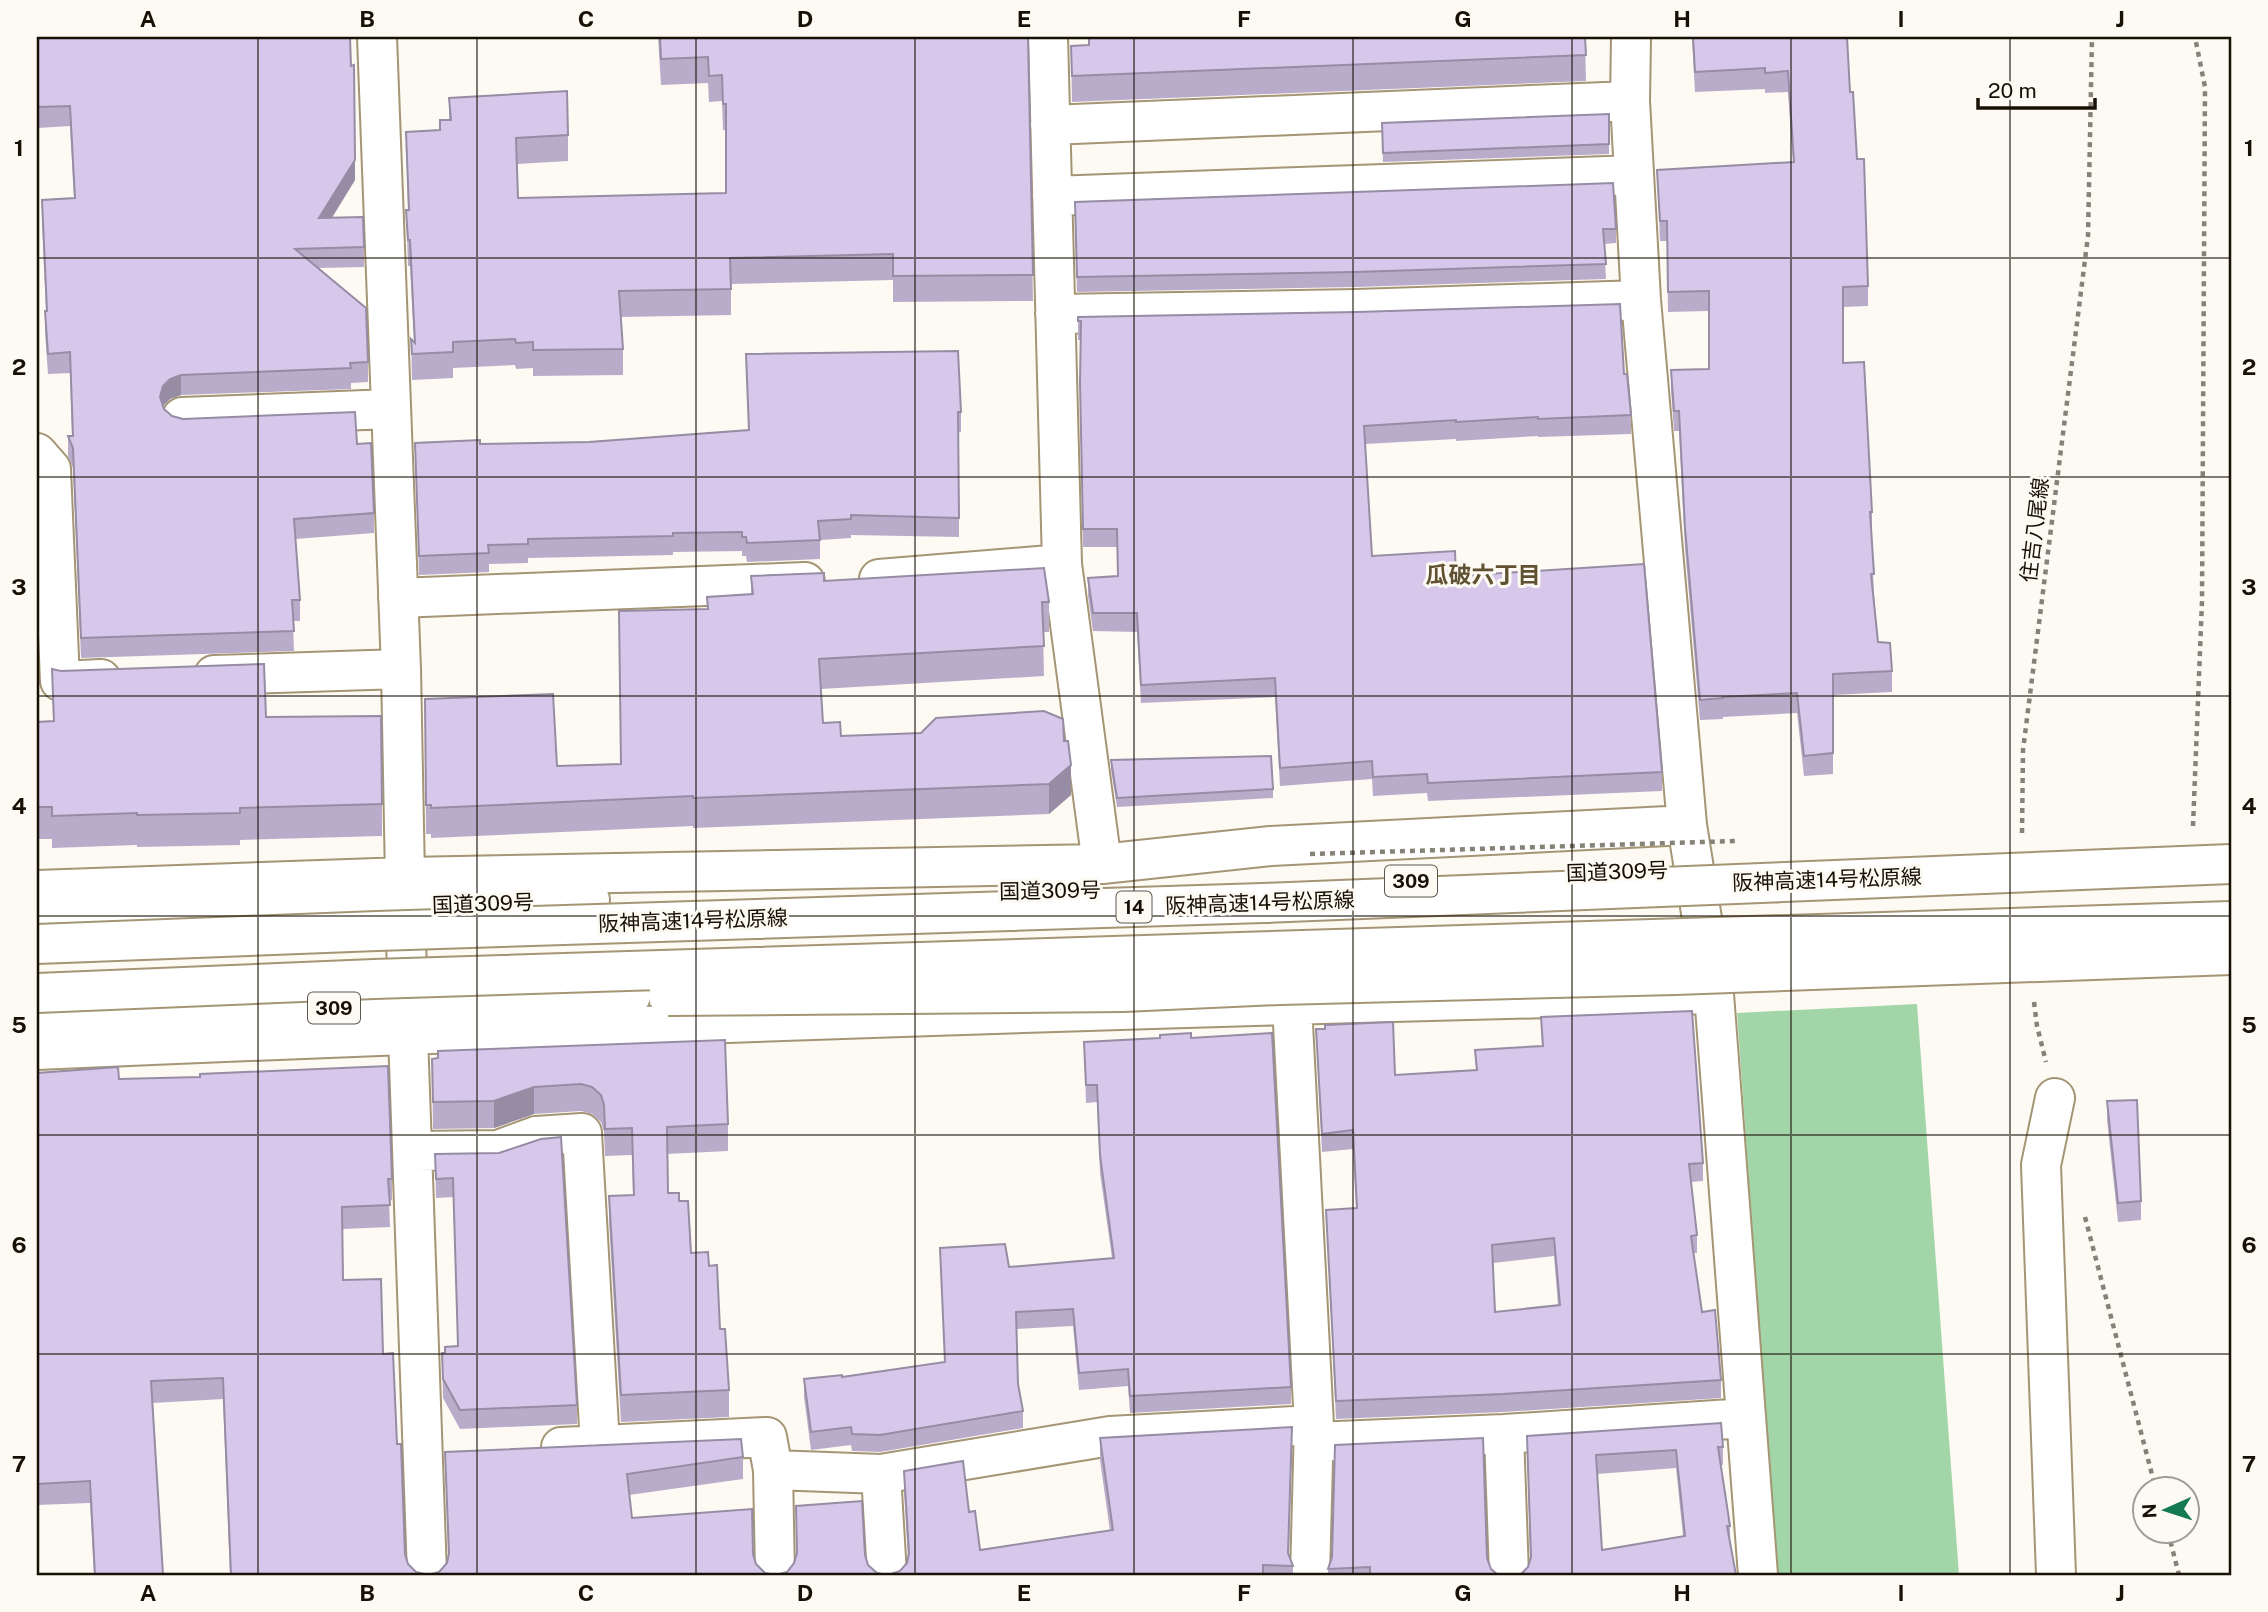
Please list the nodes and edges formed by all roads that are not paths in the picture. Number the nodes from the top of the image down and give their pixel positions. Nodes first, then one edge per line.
1 (377, 37) edge
2 (1048, 37) edge
3 (1631, 37) edge
4 (1630, 101) junction
5 (1050, 125) junction
6 (1634, 175) junction
7 (1052, 196) junction
8 (1642, 300) junction
9 (1055, 314) junction
10 (391, 409) junction
11 (182, 417) edge
12 (37, 453) edge
13 (1062, 565) junction
14 (398, 598) junction
15 (401, 668) junction
16 (183, 677) edge
17 (128, 678) edge
18 (1686, 825) junction
19 (2231, 846) edge
20 (1102, 864) junction
21 (2231, 864) edge
22 (37, 890) edge
23 (406, 892) junction
24 (37, 921) edge
25 (2231, 921) edge
26 (37, 944) edge
27 (2231, 955) edge
28 (37, 993) edge
29 (1714, 994) junction
30 (1292, 1005) junction
31 (37, 1020) edge
32 (408, 1020) junction
33 (37, 1050) edge
34 (2055, 1098) road end
35 (414, 1152) junction
36 (1746, 1418) junction
37 (1314, 1434) junction
38 (1504, 1434) junction
39 (600, 1445) junction
40 (532, 1448) edge
41 (773, 1471) junction
42 (881, 1475) junction
43 (427, 1575) edge
44 (775, 1575) edge
45 (887, 1575) edge
46 (1310, 1575) edge
47 (1509, 1575) edge
48 (1758, 1575) edge
49 (2056, 1575) edge

1 - 10 main road
2 - 5 main road
3 - 4 main road
4 - 5 main road
4 - 6 main road
5 - 7 main road
6 - 7 main road
6 - 8 main road
7 - 9 main road
8 - 9 main road
8 - 18 main road
9 - 13 main road
10 - 11 main road
10 - 14 main road
12 - 17 main road
13 - 14 main road
13 - 20 main road
14 - 15 main road
15 - 16 main road
15 - 23 main road
18 - 20 main road
18 - 29 main road
19 - 23 main road, 国道309号 / 309
20 - 23 main road
21 - 26 main road, 阪神高速14号松原線 / 14, bridge
22 - 23 main road
23 - 24 main road, 国道309号 / 309
23 - 32 main road
25 - 28 main road, bridge
27 - 32 main road, 309, bridge
29 - 30 main road
29 - 36 main road
30 - 32 main road
30 - 37 main road
31 - 32 main road, 309
32 - 33 main road
32 - 35 main road
34 - 49 main road
35 - 39 main road
35 - 43 main road
36 - 38 main road
36 - 48 main road
37 - 38 main road
37 - 42 main road
37 - 46 main road
38 - 47 main road
39 - 40 main road
39 - 41 main road
41 - 42 main road
41 - 44 main road
42 - 45 main road

